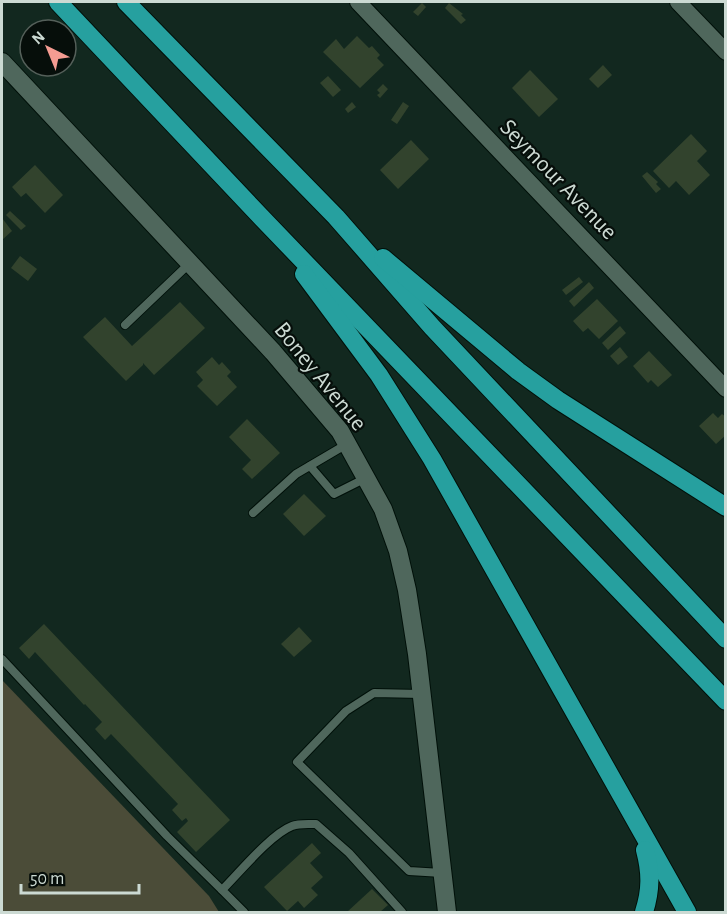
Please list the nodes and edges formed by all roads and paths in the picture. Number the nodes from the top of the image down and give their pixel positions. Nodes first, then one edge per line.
1 (58, 2) edge
2 (126, 2) edge
3 (358, 2) edge
4 (678, 2) edge
5 (726, 52) edge
6 (2, 62) edge
7 (336, 217) junction
8 (262, 218) junction
9 (190, 263) junction
10 (125, 325) dead end
11 (726, 389) edge
12 (347, 444) junction
13 (310, 466) junction
14 (366, 478) junction
15 (726, 507) edge
16 (253, 513) dead end
17 (726, 639) edge
18 (2, 659) edge
19 (421, 694) junction
20 (726, 701) edge
21 (640, 828) junction
22 (442, 873) junction
23 (222, 891) junction
24 (244, 912) edge
25 (402, 912) edge
26 (447, 912) edge
27 (644, 912) edge
28 (687, 912) edge

1 - 8 highway
2 - 7 highway
3 - 11 street, Seymour Avenue
4 - 5 street
6 - 9 street, Boney Avenue
7 - 15 highway
7 - 17 highway
8 - 20 highway
8 - 21 highway
9 - 10 lane
9 - 12 street, Boney Avenue
12 - 13 lane
12 - 14 street, Boney Avenue
13 - 14 lane
13 - 16 lane
14 - 19 street, Boney Avenue
18 - 23 lane
19 - 22 street, Boney Avenue
19 - 22 lane
21 - 27 highway
21 - 28 highway
22 - 26 street, Boney Avenue
23 - 24 lane
23 - 25 lane

